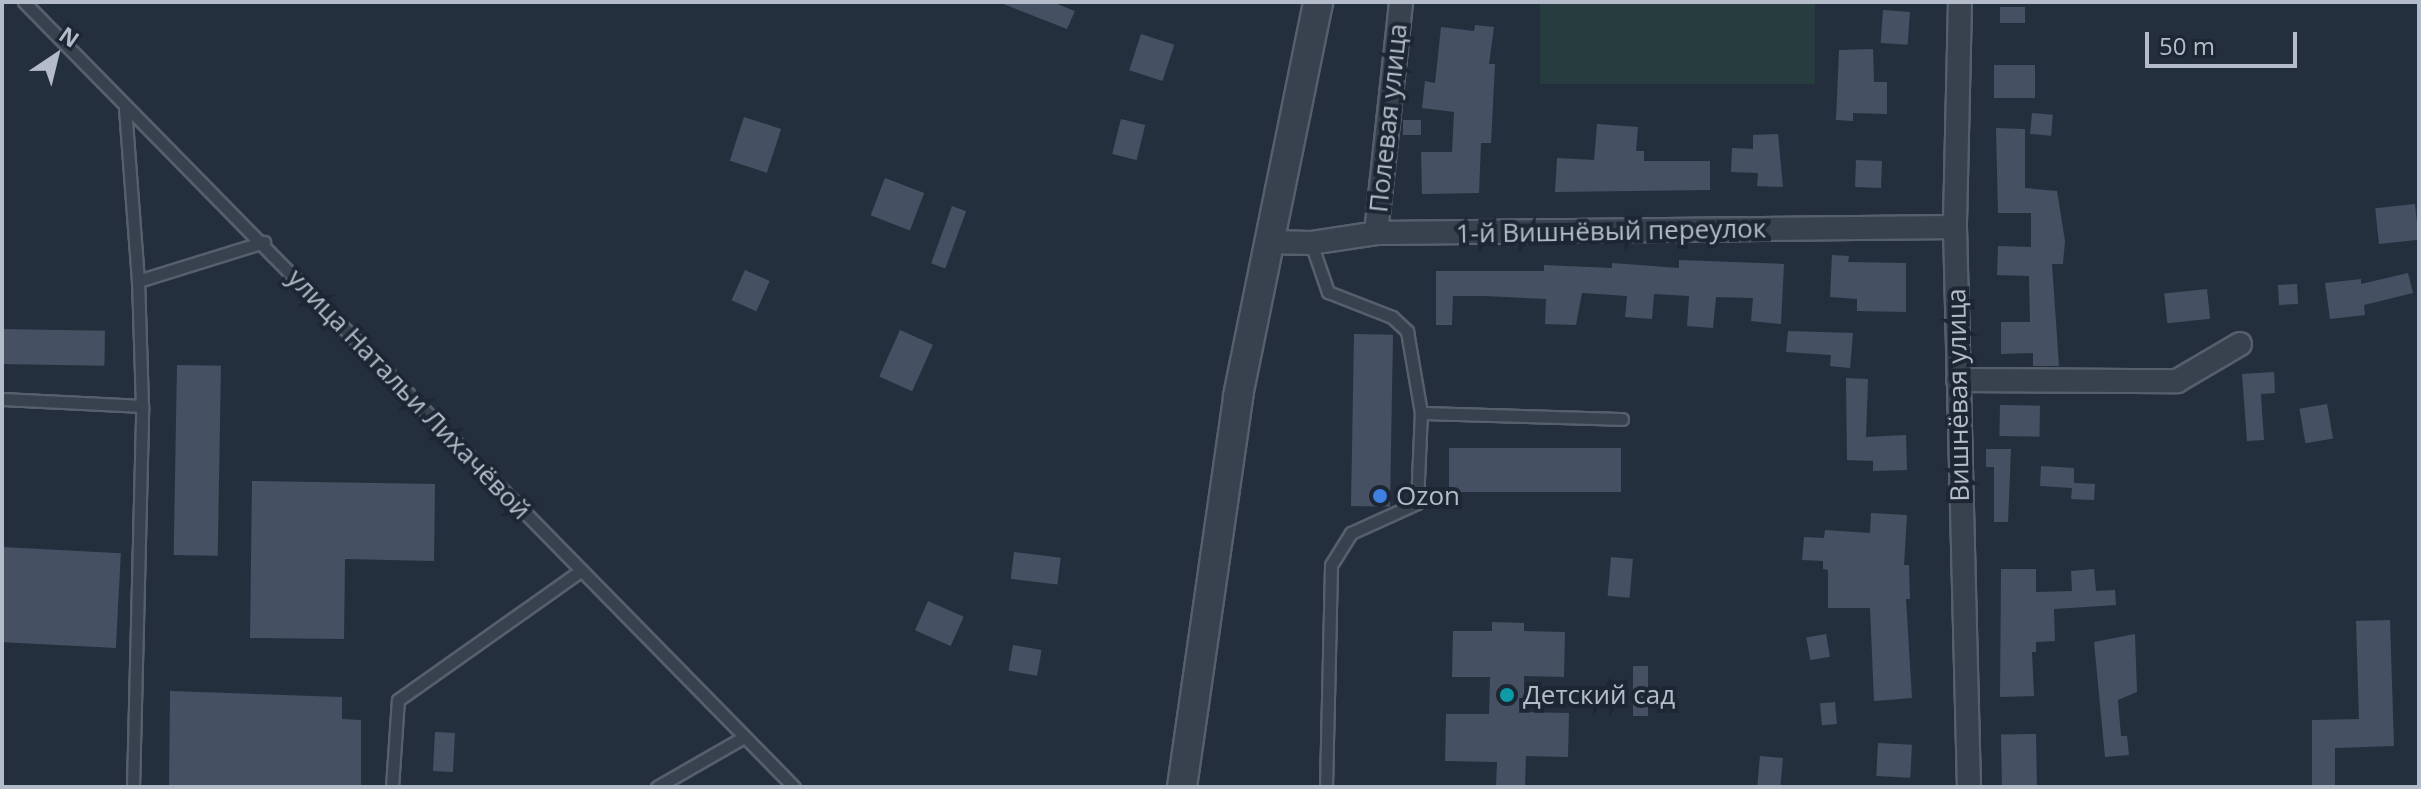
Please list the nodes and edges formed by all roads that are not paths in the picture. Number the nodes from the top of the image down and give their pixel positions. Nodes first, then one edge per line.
1 (24, 2) edge
2 (1318, 2) edge
3 (1401, 2) edge
4 (1960, 2) edge
5 (125, 108) junction
6 (1955, 227) junction
7 (1376, 233) junction
8 (264, 242) junction
9 (1268, 242) junction
10 (1311, 243) junction
11 (138, 281) junction
12 (2240, 344) dead end
13 (1958, 380) junction
14 (2, 399) edge
15 (142, 406) junction
16 (1421, 413) junction
17 (1622, 419) dead end
18 (579, 572) junction
19 (744, 737) junction
20 (133, 787) edge
21 (392, 787) edge
22 (657, 787) edge
23 (794, 787) edge
24 (1182, 787) edge
25 (1326, 787) edge
26 (1969, 787) edge

1 - 5 lane, улица Натальи Лихачёвой
2 - 9 street
3 - 7 street, Полевая улица
4 - 6 street, Вишнёвая улица
5 - 8 lane, улица Натальи Лихачёвой
5 - 11 lane
6 - 7 street, 1-й Вишнёвый переулок
6 - 13 street, Вишнёвая улица
7 - 10 street, 1-й Вишнёвый переулок
8 - 11 lane
8 - 18 lane, улица Натальи Лихачёвой
9 - 10 street, 1-й Вишнёвый переулок
9 - 24 street
10 - 16 lane
11 - 15 lane
12 - 13 street
13 - 26 street, Вишнёвая улица
14 - 15 lane
15 - 20 lane
16 - 17 lane
16 - 25 lane
18 - 19 lane, улица Натальи Лихачёвой
18 - 21 lane
19 - 22 lane
19 - 23 lane, улица Натальи Лихачёвой

